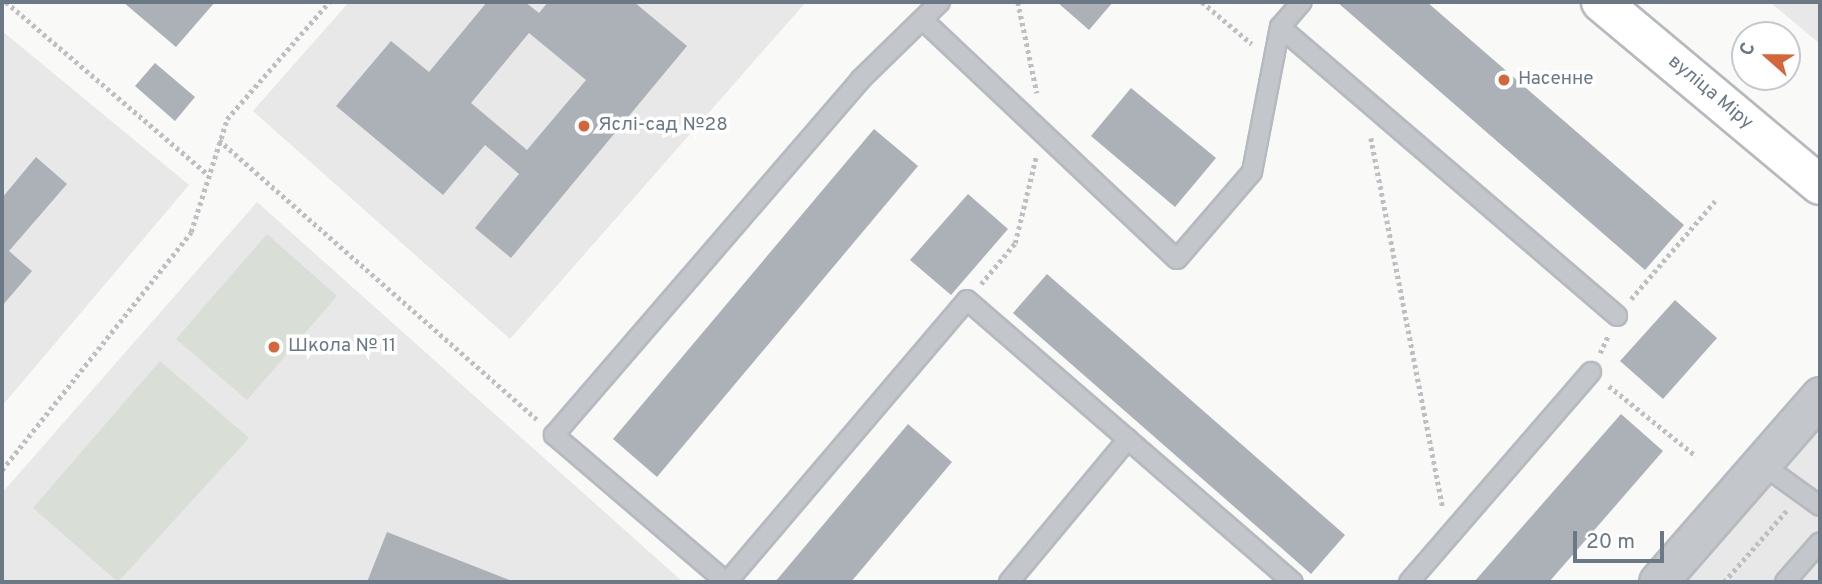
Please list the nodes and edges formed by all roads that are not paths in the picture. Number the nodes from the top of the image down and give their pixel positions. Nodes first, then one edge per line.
1 (940, 2) edge
2 (1301, 2) edge
3 (1601, 2) edge
4 (924, 21) junction
5 (1280, 27) junction
6 (1820, 185) edge
7 (1617, 317) road end
8 (1591, 372) road end
9 (1820, 396) edge
10 (1128, 439) junction
11 (1763, 465) junction
12 (1820, 506) edge
13 (1820, 542) edge
14 (726, 582) edge
15 (1009, 582) edge
16 (1293, 582) edge
17 (1409, 582) edge
18 (1658, 582) edge
19 (1785, 582) edge

1 - 4 lane
2 - 5 lane
3 - 6 main road, вуліца Міру
4 - 5 lane
4 - 14 lane
5 - 7 lane
8 - 17 lane
9 - 11 street
10 - 14 lane
10 - 15 lane
10 - 16 lane
11 - 12 lane
11 - 18 street
13 - 19 lane

